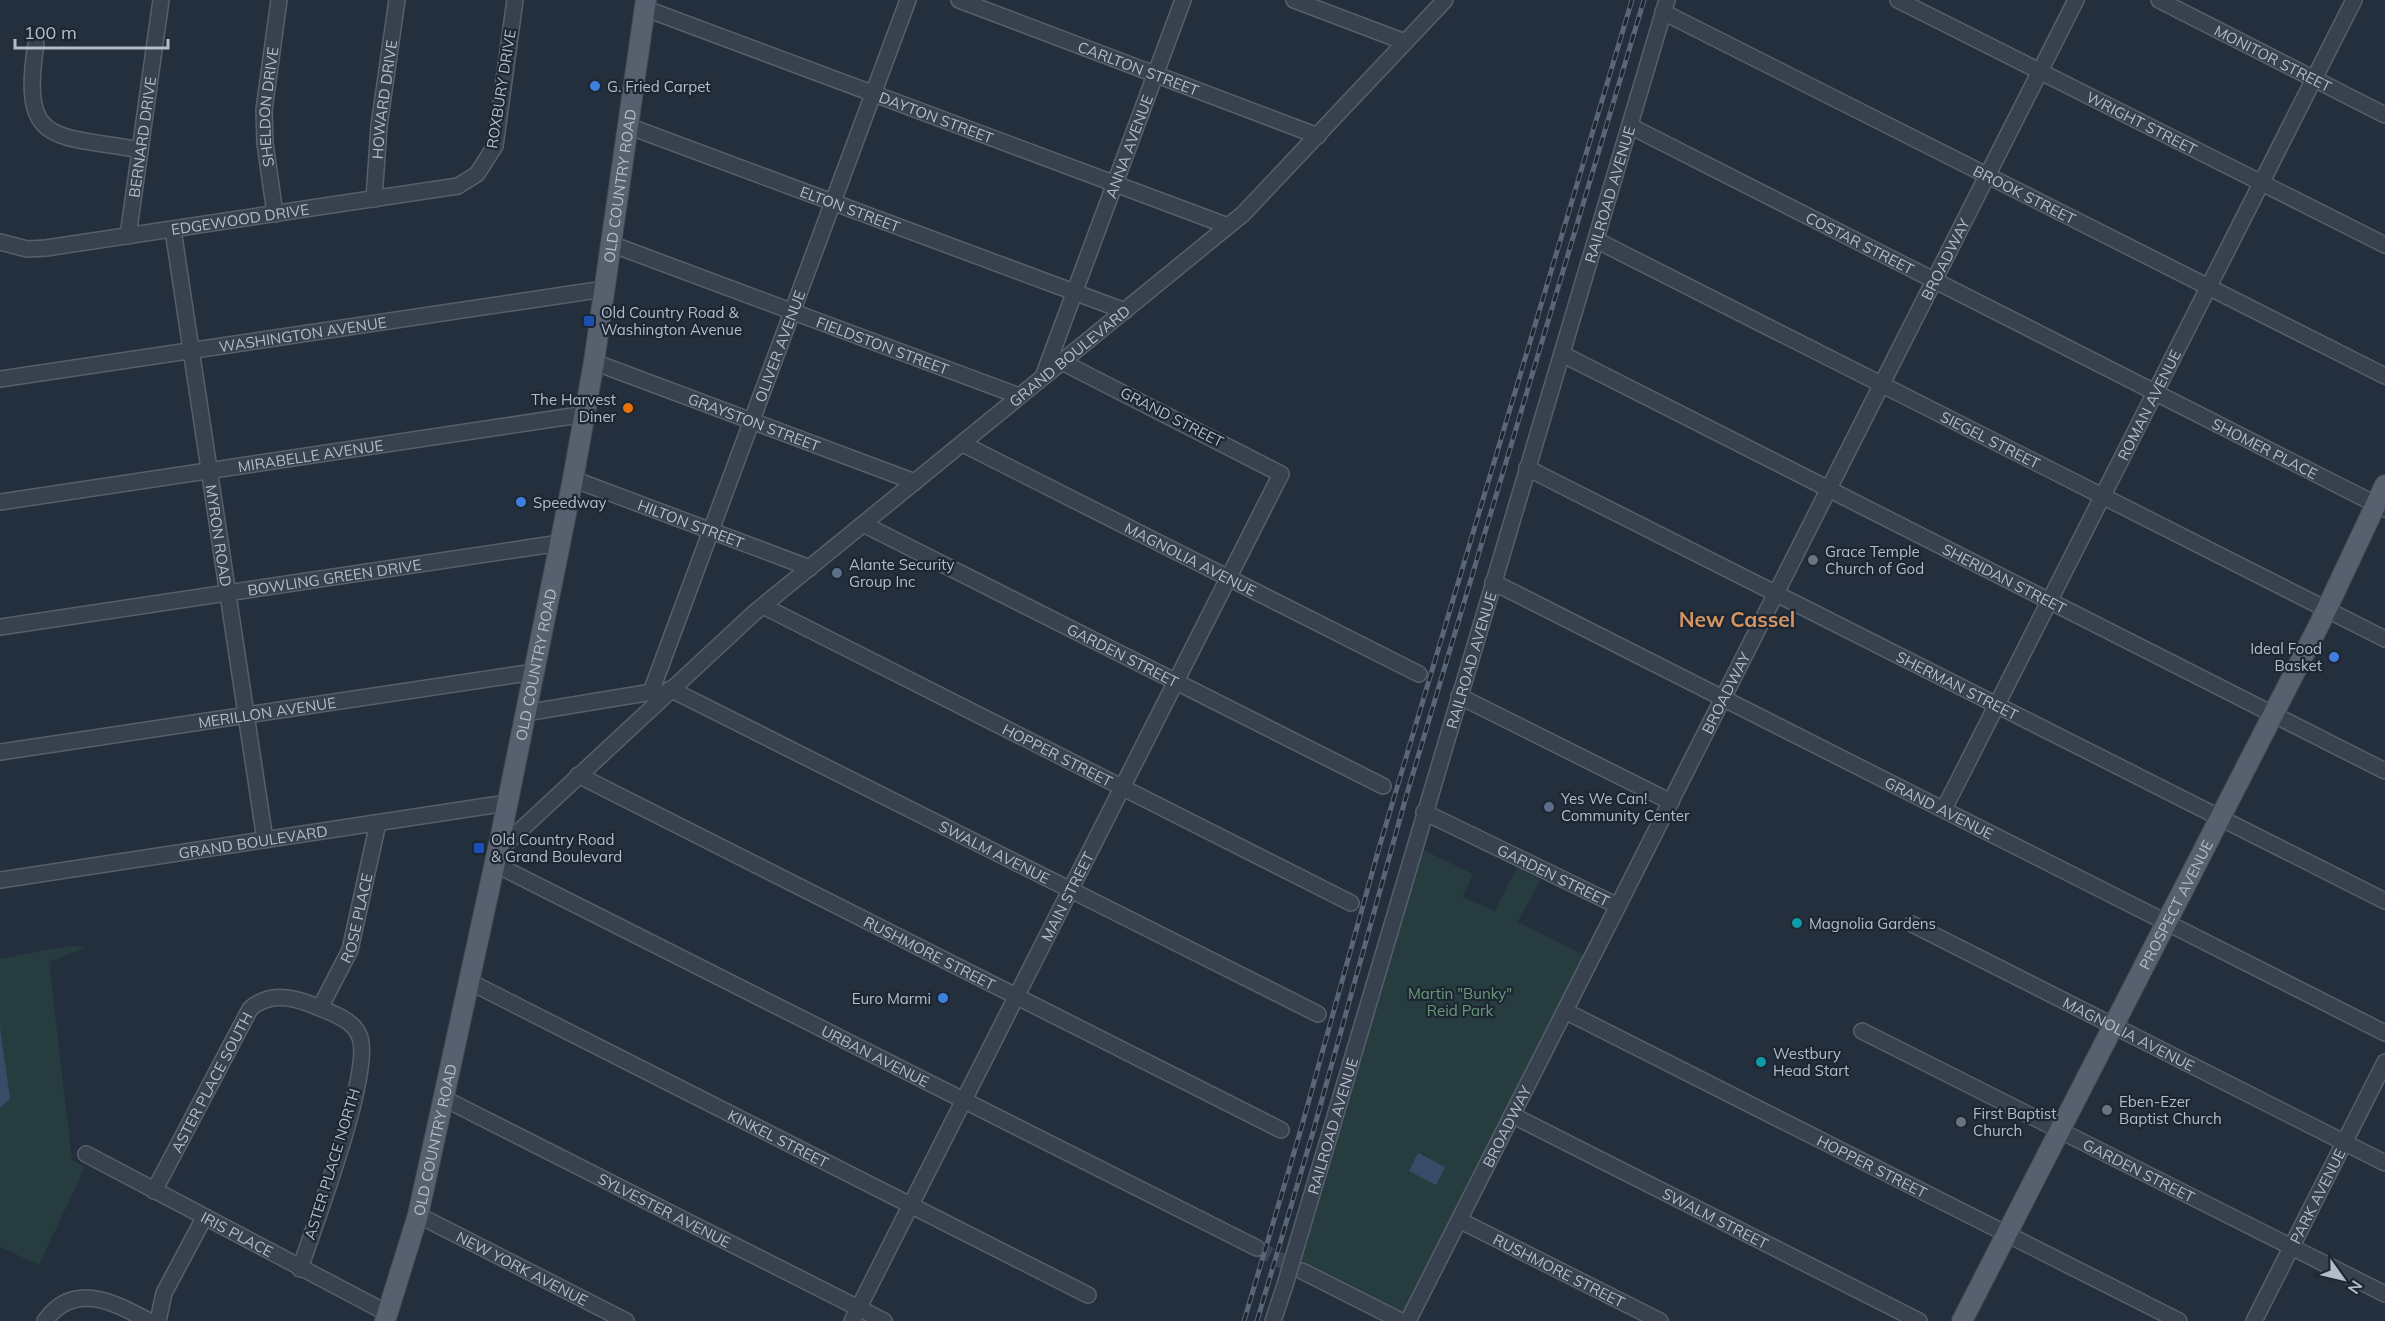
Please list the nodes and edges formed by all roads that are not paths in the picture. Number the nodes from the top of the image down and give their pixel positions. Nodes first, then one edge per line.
1 (161, 0) edge
2 (279, 0) edge
3 (397, 0) edge
4 (515, 0) edge
5 (908, 0) edge
6 (959, 0) edge
7 (1183, 0) edge
8 (1294, 0) edge
9 (1445, 0) edge
10 (1898, 0) edge
11 (2076, 0) edge
12 (2159, 0) edge
13 (2354, 0) edge
14 (645, 4) edge
15 (1665, 6) edge
16 (1405, 42) junction
17 (36, 44) dead end
18 (2040, 72) junction
19 (1155, 73) junction
20 (2314, 79) junction
21 (873, 92) junction
22 (2385, 115) edge
23 (628, 126) junction
24 (1630, 126) junction
25 (1318, 135) junction
26 (140, 150) junction
27 (477, 174) joint
28 (1987, 174) junction
29 (1114, 183) junction
30 (2261, 183) junction
31 (374, 199) junction
32 (832, 202) junction
33 (275, 214) junction
34 (1228, 226) junction
35 (173, 230) junction
36 (128, 236) junction
37 (1596, 240) junction
38 (0, 242) edge
39 (611, 244) junction
40 (2385, 245) edge
41 (1934, 280) junction
42 (2208, 287) junction
43 (604, 289) junction
44 (1073, 292) junction
45 (791, 311) junction
46 (1125, 311) junction
47 (192, 350) junction
48 (1562, 354) junction
49 (594, 362) junction
50 (1062, 362) junction
51 (2385, 376) edge
52 (0, 379) edge
53 (1042, 379) junction
54 (1882, 384) junction
55 (2156, 392) junction
56 (1019, 396) junction
57 (585, 414) junction
58 (751, 421) junction
59 (963, 444) junction
60 (1527, 468) junction
61 (210, 470) junction
62 (1281, 474) joint
63 (573, 479) junction
64 (915, 482) junction
65 (2385, 485) edge
66 (1829, 489) junction
67 (2102, 496) junction
68 (0, 502) edge
69 (2381, 506) edge
70 (863, 524) junction
71 (710, 530) junction
72 (560, 543) junction
73 (810, 568) junction
74 (1228, 578) junction
75 (1493, 582) junction
76 (229, 592) junction
77 (1776, 593) junction
78 (2050, 601) junction
79 (764, 606) junction
80 (2326, 610) junction
81 (0, 627) edge
82 (2385, 639) edge
83 (534, 672) junction
84 (1419, 674) dead end
85 (1175, 682) junction
86 (670, 689) junction
87 (651, 692) junction
88 (1459, 696) junction
89 (1723, 698) junction
90 (1997, 705) junction
91 (525, 713) junction
92 (2274, 714) junction
93 (247, 716) junction
94 (0, 752) edge
95 (2385, 771) edge
96 (578, 775) junction
97 (1383, 786) dead end
98 (1122, 787) junction
99 (1671, 802) junction
100 (507, 803) junction
101 (1944, 809) junction
102 (1424, 812) junction
103 (2221, 818) junction
104 (378, 824) junction
105 (265, 840) junction
106 (496, 858) junction
107 (0, 880) edge
108 (1070, 891) junction
109 (2385, 901) edge
110 (1351, 903) dead end
111 (1618, 906) junction
112 (2168, 923) junction
113 (1912, 924) dead end
114 (468, 981) junction
115 (1017, 996) junction
116 (320, 1008) junction
117 (1565, 1011) junction
118 (1318, 1014) dead end
119 (2115, 1026) junction
120 (1862, 1030) dead end
121 (2385, 1033) edge
122 (2383, 1067) edge
123 (443, 1098) junction
124 (964, 1100) junction
125 (1512, 1115) junction
126 (1281, 1130) dead end
127 (2060, 1130) junction
128 (2344, 1143) junction
129 (86, 1154) dead end
130 (2385, 1163) edge
131 (154, 1191) junction
132 (911, 1205) junction
133 (418, 1215) junction
134 (204, 1218) junction
135 (1460, 1220) junction
136 (2006, 1234) junction
137 (2292, 1247) junction
138 (1257, 1248) tunnel mouth
139 (300, 1269) junction
140 (1302, 1271) tunnel mouth
141 (2385, 1294) edge
142 (1088, 1295) dead end
143 (855, 1315) edge
144 (386, 1317) edge
145 (45, 1321) edge
146 (149, 1321) edge
147 (158, 1321) edge
148 (626, 1321) edge
149 (884, 1321) edge
150 (1273, 1321) edge
151 (1401, 1321) edge
152 (1408, 1321) edge
153 (1660, 1321) edge
154 (1919, 1321) edge
155 (1962, 1321) edge
156 (2179, 1321) edge
157 (2254, 1321) edge

1 - 26 street, BERNARD DRIVE
2 - 33 street, SHELDON DRIVE
3 - 31 street, HOWARD DRIVE
4 - 27 street, ROXBURY DRIVE
5 - 21 street, OLIVER AVENUE
6 - 19 street, CARLTON STREET
7 - 19 street, ANNA AVENUE
8 - 16 street
9 - 16 street, GRAND BOULEVARD
10 - 18 street, WRIGHT STREET
11 - 18 street, BROADWAY
12 - 20 street, MONITOR STREET
13 - 20 street, ROMAN AVENUE
14 - 21 street, DAYTON STREET
14 - 23 main road, OLD COUNTRY ROAD
15 - 24 street, RAILROAD AVENUE
15 - 28 street, BROOK STREET
16 - 25 street, GRAND BOULEVARD
17 - 26 street
18 - 28 street, BROADWAY
18 - 30 street, WRIGHT STREET
19 - 25 street, CARLTON STREET
19 - 29 street, ANNA AVENUE
20 - 22 street, MONITOR STREET
20 - 30 street, ROMAN AVENUE
21 - 29 street, DAYTON STREET
21 - 32 street, OLIVER AVENUE
23 - 32 street, ELTON STREET
23 - 39 main road, OLD COUNTRY ROAD
24 - 37 street, RAILROAD AVENUE
24 - 41 street, COSTAR STREET
25 - 34 street, GRAND BOULEVARD
26 - 36 street, BERNARD DRIVE
27 - 31 street, EDGEWOOD DRIVE
28 - 41 street, BROADWAY
28 - 42 street, BROOK STREET
29 - 34 street, DAYTON STREET
29 - 44 street, ANNA AVENUE
30 - 40 street, WRIGHT STREET
30 - 42 street, ROMAN AVENUE
31 - 33 street, EDGEWOOD DRIVE
32 - 44 street, ELTON STREET
32 - 45 street, OLIVER AVENUE
33 - 35 street, EDGEWOOD DRIVE
34 - 46 street, GRAND BOULEVARD
35 - 36 street, EDGEWOOD DRIVE
35 - 47 street, MYRON ROAD
36 - 38 street, EDGEWOOD DRIVE
37 - 48 street, RAILROAD AVENUE
37 - 54 street, SIEGEL STREET
39 - 43 main road, OLD COUNTRY ROAD
39 - 45 street, FIELDSTON STREET
41 - 54 street, BROADWAY
41 - 55 street, COSTAR STREET
42 - 51 street, BROOK STREET
42 - 55 street, ROMAN AVENUE
43 - 47 street, WASHINGTON AVENUE
43 - 49 main road, OLD COUNTRY ROAD
44 - 46 street
44 - 53 street, ANNA AVENUE
45 - 56 street, FIELDSTON STREET
45 - 58 street, OLIVER AVENUE
46 - 50 street, GRAND BOULEVARD
47 - 52 street, WASHINGTON AVENUE
47 - 61 street, MYRON ROAD
48 - 60 street, RAILROAD AVENUE
48 - 66 street, SHERIDAN STREET
49 - 57 main road, OLD COUNTRY ROAD
49 - 58 street, GRAYSTON STREET
50 - 53 street, GRAND BOULEVARD
50 - 62 street, GRAND STREET
53 - 56 street, GRAND BOULEVARD
54 - 66 street, BROADWAY
54 - 67 street, SIEGEL STREET
55 - 67 street, ROMAN AVENUE
55 - 69 street, SHOMER PLACE
56 - 59 street, GRAND BOULEVARD
57 - 61 street, MIRABELLE AVENUE
57 - 63 main road, OLD COUNTRY ROAD
58 - 64 street, GRAYSTON STREET
58 - 71 street, OLIVER AVENUE
59 - 64 street, GRAND BOULEVARD
59 - 74 street, MAGNOLIA AVENUE
60 - 75 street, RAILROAD AVENUE
60 - 77 street, SHERMAN STREET
61 - 68 street, MIRABELLE AVENUE
61 - 76 street, MYRON ROAD
62 - 74 street, MAIN STREET
63 - 71 street, HILTON STREET
63 - 72 main road, OLD COUNTRY ROAD
64 - 70 street, GRAND BOULEVARD
65 - 69 main road, PROSPECT AVENUE
66 - 77 street, BROADWAY
66 - 78 street, SHERIDAN STREET
67 - 78 street, ROMAN AVENUE
67 - 80 street, SIEGEL STREET
69 - 80 main road, PROSPECT AVENUE
70 - 73 street, GRAND BOULEVARD
70 - 85 street, GARDEN STREET
71 - 73 street, HILTON STREET
71 - 87 street, OLIVER AVENUE
72 - 76 street, BOWLING GREEN DRIVE
72 - 83 main road, OLD COUNTRY ROAD
73 - 79 street, GRAND BOULEVARD
74 - 84 street, MAGNOLIA AVENUE
74 - 85 street, MAIN STREET
75 - 88 street, RAILROAD AVENUE
75 - 89 street, GRAND AVENUE
76 - 81 street, BOWLING GREEN DRIVE
76 - 93 street, MYRON ROAD
77 - 89 street, BROADWAY
77 - 90 street, SHERMAN STREET
78 - 90 street, ROMAN AVENUE
78 - 92 street, SHERIDAN STREET
79 - 86 street, GRAND BOULEVARD
79 - 98 street, HOPPER STREET
80 - 82 street, SIEGEL STREET
80 - 92 main road, PROSPECT AVENUE
83 - 91 main road, OLD COUNTRY ROAD
83 - 93 street, MERILLON AVENUE
85 - 97 street, GARDEN STREET
85 - 98 street, MAIN STREET
86 - 87 street
86 - 96 street, GRAND BOULEVARD
86 - 108 street, SWALM AVENUE
87 - 91 street
88 - 99 street
88 - 102 street, RAILROAD AVENUE
89 - 99 street, BROADWAY
89 - 101 street, GRAND AVENUE
90 - 101 street, ROMAN AVENUE
90 - 103 street, SHERMAN STREET
91 - 100 main road, OLD COUNTRY ROAD
92 - 95 street, SHERIDAN STREET
92 - 103 main road, PROSPECT AVENUE
93 - 94 street, MERILLON AVENUE
93 - 105 street, MYRON ROAD
96 - 106 street, GRAND BOULEVARD
96 - 115 street, RUSHMORE STREET
98 - 108 street, MAIN STREET
98 - 110 street, HOPPER STREET
99 - 111 street, BROADWAY
100 - 104 street, GRAND BOULEVARD
100 - 106 main road, OLD COUNTRY ROAD
101 - 112 street, GRAND AVENUE
102 - 111 street, GARDEN STREET
102 - 150 street, RAILROAD AVENUE, bridge
103 - 109 street, SHERMAN STREET
103 - 112 main road, PROSPECT AVENUE
104 - 105 street, GRAND BOULEVARD
104 - 116 street, ROSE PLACE
105 - 107 street, GRAND BOULEVARD
106 - 114 main road, OLD COUNTRY ROAD
106 - 124 street, URBAN AVENUE
108 - 115 street, MAIN STREET
108 - 118 street, SWALM AVENUE
111 - 117 street, BROADWAY
112 - 119 main road, PROSPECT AVENUE
112 - 121 street, GRAND AVENUE
113 - 119 street, MAGNOLIA AVENUE
114 - 123 main road, OLD COUNTRY ROAD
114 - 132 street, KINKEL STREET
115 - 124 street, MAIN STREET
115 - 126 street, RUSHMORE STREET
116 - 131 street, ASTER PLACE SOUTH
116 - 139 street, ASTER PLACE NORTH
117 - 125 street, BROADWAY
117 - 136 street, HOPPER STREET
119 - 127 main road, PROSPECT AVENUE
119 - 128 street, MAGNOLIA AVENUE
120 - 127 street, GARDEN STREET
122 - 128 street, PARK AVENUE
123 - 133 main road, OLD COUNTRY ROAD
123 - 143 street, SYLVESTER AVENUE
124 - 132 street, MAIN STREET
124 - 138 street, URBAN AVENUE
125 - 135 street, BROADWAY
125 - 154 street, SWALM STREET
127 - 136 main road, PROSPECT AVENUE
127 - 137 street, GARDEN STREET
128 - 130 street, MAGNOLIA AVENUE
128 - 137 street, PARK AVENUE
129 - 131 street, IRIS PLACE
131 - 134 street, IRIS PLACE
132 - 142 street, KINKEL STREET
132 - 143 street, MAIN STREET
133 - 144 main road, OLD COUNTRY ROAD
133 - 148 street, NEW YORK AVENUE
134 - 139 street, IRIS PLACE
134 - 147 street
135 - 152 street, BROADWAY
135 - 153 street, RUSHMORE STREET
136 - 155 main road, PROSPECT AVENUE
136 - 156 street, HOPPER STREET
137 - 141 street, GARDEN STREET
137 - 157 street, PARK AVENUE
139 - 144 street, IRIS PLACE
140 - 151 street
143 - 149 street, SYLVESTER AVENUE
145 - 146 street

